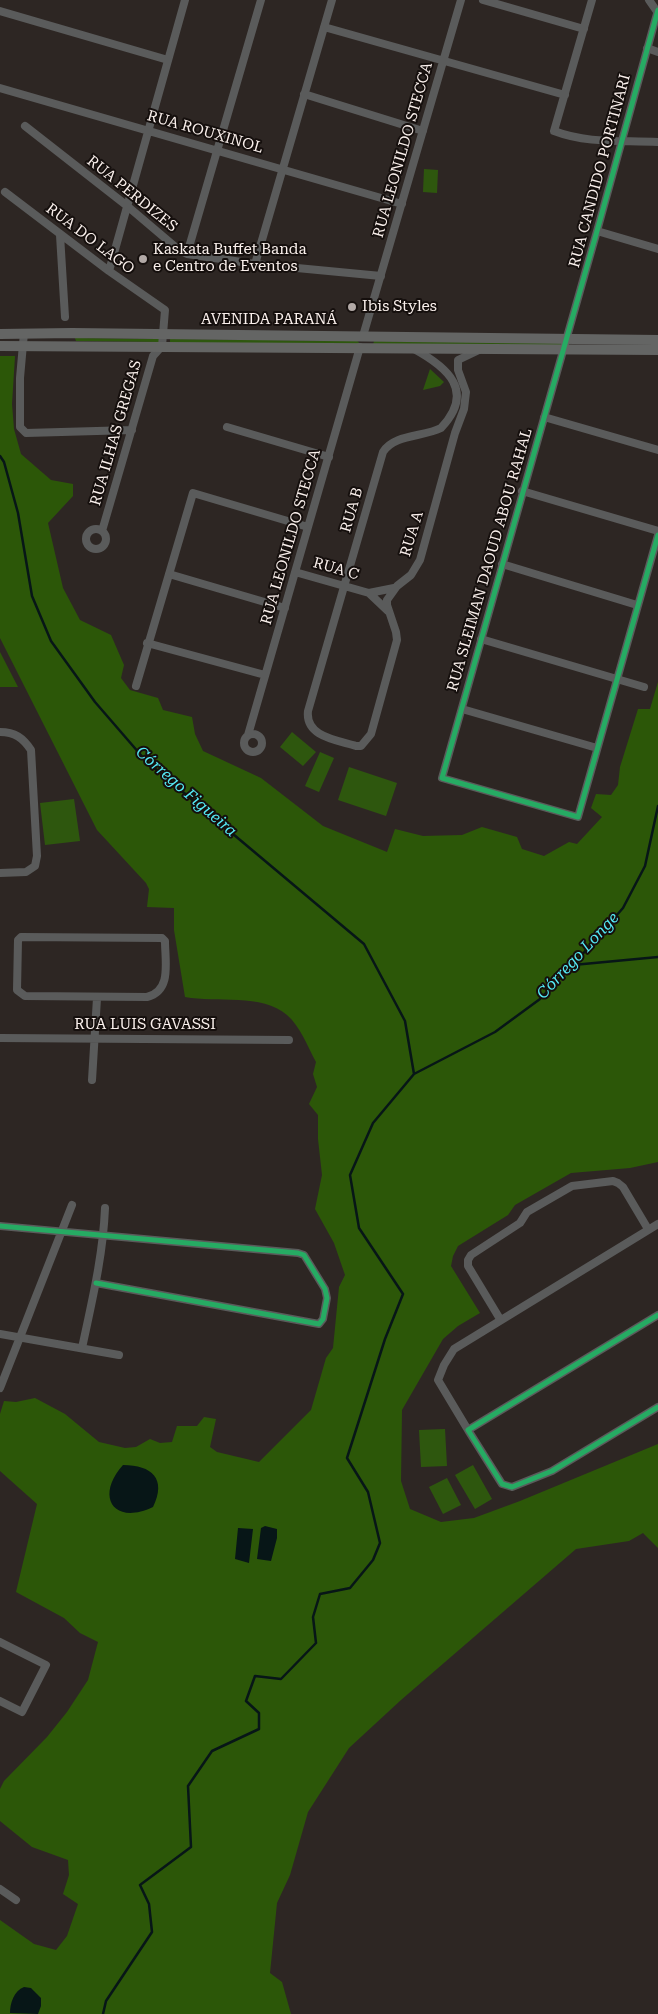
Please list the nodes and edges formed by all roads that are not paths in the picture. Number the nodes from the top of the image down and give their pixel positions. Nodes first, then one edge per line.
1 (185, 0) edge
2 (261, 0) edge
3 (332, 0) edge
4 (461, 0) edge
5 (483, 0) edge
6 (592, 0) edge
7 (649, 0) edge
8 (0, 11) edge
9 (658, 12) edge
10 (324, 27) junction
11 (584, 29) junction
12 (647, 48) junction
13 (658, 52) edge
14 (168, 60) junction
15 (444, 60) junction
16 (0, 88) edge
17 (304, 94) junction
18 (565, 95) junction
19 (25, 126) dead end
20 (149, 130) junction
21 (423, 131) junction
22 (622, 140) junction
23 (658, 142) edge
24 (216, 150) junction
25 (283, 168) junction
26 (5, 192) dead end
27 (402, 204) junction
28 (126, 205) junction
29 (597, 231) junction
30 (60, 235) junction
31 (658, 248) edge
32 (187, 254) junction
33 (255, 264) junction
34 (108, 271) junction
35 (381, 276) junction
36 (65, 317) dead end
37 (24, 333) junction
38 (0, 334) edge
39 (164, 335) junction
40 (363, 336) junction
41 (566, 338) junction
42 (658, 340) edge
43 (0, 346) edge
44 (23, 346) junction
45 (162, 346) junction
46 (360, 347) junction
47 (412, 348) junction
48 (483, 349) junction
49 (564, 350) junction
50 (658, 350) edge
51 (458, 370) junction
52 (448, 375) junction
53 (544, 417) junction
54 (446, 423) junction
55 (227, 427) dead end
56 (132, 430) junction
57 (455, 433) junction
58 (658, 450) edge
59 (329, 457) junction
60 (522, 492) junction
61 (308, 527) junction
62 (102, 531) dead end
63 (658, 531) edge
64 (658, 535) edge
65 (502, 564) junction
66 (295, 572) junction
67 (169, 574) junction
68 (345, 586) junction
69 (397, 586) junction
70 (369, 593) junction
71 (638, 605) junction
72 (285, 608) junction
73 (389, 612) junction
74 (481, 638) junction
75 (147, 643) junction
76 (265, 675) junction
77 (617, 679) junction
78 (136, 686) dead end
79 (644, 688) dead end
80 (462, 708) junction
81 (0, 732) edge
82 (252, 735) dead end
83 (597, 748) junction
84 (0, 873) edge
85 (97, 998) junction
86 (0, 1038) edge
87 (94, 1038) junction
88 (289, 1040) dead end
89 (92, 1080) dead end
90 (72, 1205) dead end
91 (105, 1208) dead end
92 (658, 1224) edge
93 (0, 1226) edge
94 (648, 1229) junction
95 (61, 1232) junction
96 (104, 1236) junction
97 (96, 1283) junction
98 (658, 1315) edge
99 (500, 1319) junction
100 (0, 1334) edge
101 (19, 1337) junction
102 (82, 1348) junction
103 (119, 1355) dead end
104 (0, 1388) edge
105 (658, 1407) edge
106 (468, 1430) junction
107 (0, 1642) edge
108 (0, 1701) edge
109 (0, 1890) edge
110 (16, 1900) dead end

1 - 14 street
2 - 24 street
3 - 10 street
4 - 15 street, RUA LEONILDO STECCA
5 - 11 street
6 - 11 street
7 - 9 street
8 - 14 street
9 - 12 street, RUA CANDIDO PORTINARI
10 - 15 street
10 - 17 street
11 - 18 street
12 - 13 street
12 - 22 street, RUA CANDIDO PORTINARI
14 - 20 street
15 - 18 street
15 - 21 street, RUA LEONILDO STECCA
16 - 20 street, RUA ROUXINOL
17 - 21 street
17 - 25 street
18 - 22 street
19 - 28 street, RUA PERDIZES
20 - 24 street, RUA ROUXINOL
20 - 28 street
21 - 27 street, RUA LEONILDO STECCA
22 - 23 street
22 - 29 street, RUA CANDIDO PORTINARI
24 - 25 street, RUA ROUXINOL
24 - 32 street
25 - 27 street, RUA ROUXINOL
25 - 33 street
26 - 30 street, RUA DO LAGO
27 - 35 street, RUA LEONILDO STECCA
28 - 32 street, RUA PERDIZES
28 - 34 street
29 - 31 street
29 - 41 street, RUA CANDIDO PORTINARI
30 - 34 street, RUA DO LAGO
30 - 36 street
32 - 33 street, RUA PERDIZES
33 - 35 street, RUA PERDIZES
34 - 39 street, RUA DO LAGO
35 - 40 street, RUA LEONILDO STECCA
37 - 38 main road, AVENIDA PARANÁ
37 - 39 main road, AVENIDA PARANÁ
37 - 44 street
39 - 40 main road, AVENIDA PARANÁ
39 - 45 street, RUA ILHAS GREGAS
40 - 41 main road, AVENIDA PARANÁ
40 - 46 main road
41 - 42 main road, AVENIDA PARANÁ
41 - 49 street, RUA CANDIDO PORTINARI
43 - 44 main road, AVENIDA PARANÁ
44 - 45 main road, AVENIDA PARANÁ
44 - 56 street
45 - 46 main road, AVENIDA PARANÁ
45 - 56 street, RUA ILHAS GREGAS
46 - 47 main road, AVENIDA PARANÁ
46 - 59 street, RUA LEONILDO STECCA
47 - 48 main road, AVENIDA PARANÁ
47 - 52 street
48 - 49 main road, AVENIDA PARANÁ
48 - 51 street
49 - 50 main road, AVENIDA PARANÁ
49 - 53 street, RUA SLEIMAN DAOUD ABOU RAHAL
51 - 52 street
51 - 57 street, RUA A
52 - 54 street
53 - 58 street
53 - 60 street, RUA SLEIMAN DAOUD ABOU RAHAL
54 - 57 street
54 - 68 street, RUA B
55 - 59 street
56 - 62 street, RUA ILHAS GREGAS
57 - 69 street, RUA A
59 - 61 street, RUA LEONILDO STECCA
60 - 63 street
60 - 65 street, RUA SLEIMAN DAOUD ABOU RAHAL
61 - 66 street, RUA LEONILDO STECCA
61 - 67 street
64 - 71 street
65 - 71 street
65 - 74 street, RUA SLEIMAN DAOUD ABOU RAHAL
66 - 68 street, RUA C
66 - 72 street, RUA LEONILDO STECCA
67 - 72 street
67 - 75 street
68 - 70 street, RUA C
68 - 73 street, RUA B
69 - 70 street, RUA C
69 - 73 street, RUA A
70 - 73 street, RUA C
71 - 77 street
72 - 76 street, RUA LEONILDO STECCA
74 - 77 street
74 - 80 street, RUA SLEIMAN DAOUD ABOU RAHAL
75 - 76 street
75 - 78 street
76 - 82 street, RUA LEONILDO STECCA
77 - 79 street
77 - 83 street
80 - 83 street
80 - 83 street, RUA SLEIMAN DAOUD ABOU RAHAL
81 - 84 street
85 - 85 street
85 - 87 street
86 - 87 street, RUA LUIS GAVASSI
87 - 88 street, RUA LUIS GAVASSI
87 - 89 street
90 - 95 street
91 - 96 street
92 - 94 street
93 - 95 street
94 - 99 street
94 - 99 street
95 - 96 street
95 - 101 street
96 - 97 street
96 - 97 street
97 - 102 street
98 - 106 street
99 - 106 street
100 - 101 street
101 - 102 street
101 - 104 street
102 - 103 street
105 - 106 street
107 - 108 street
109 - 110 street

